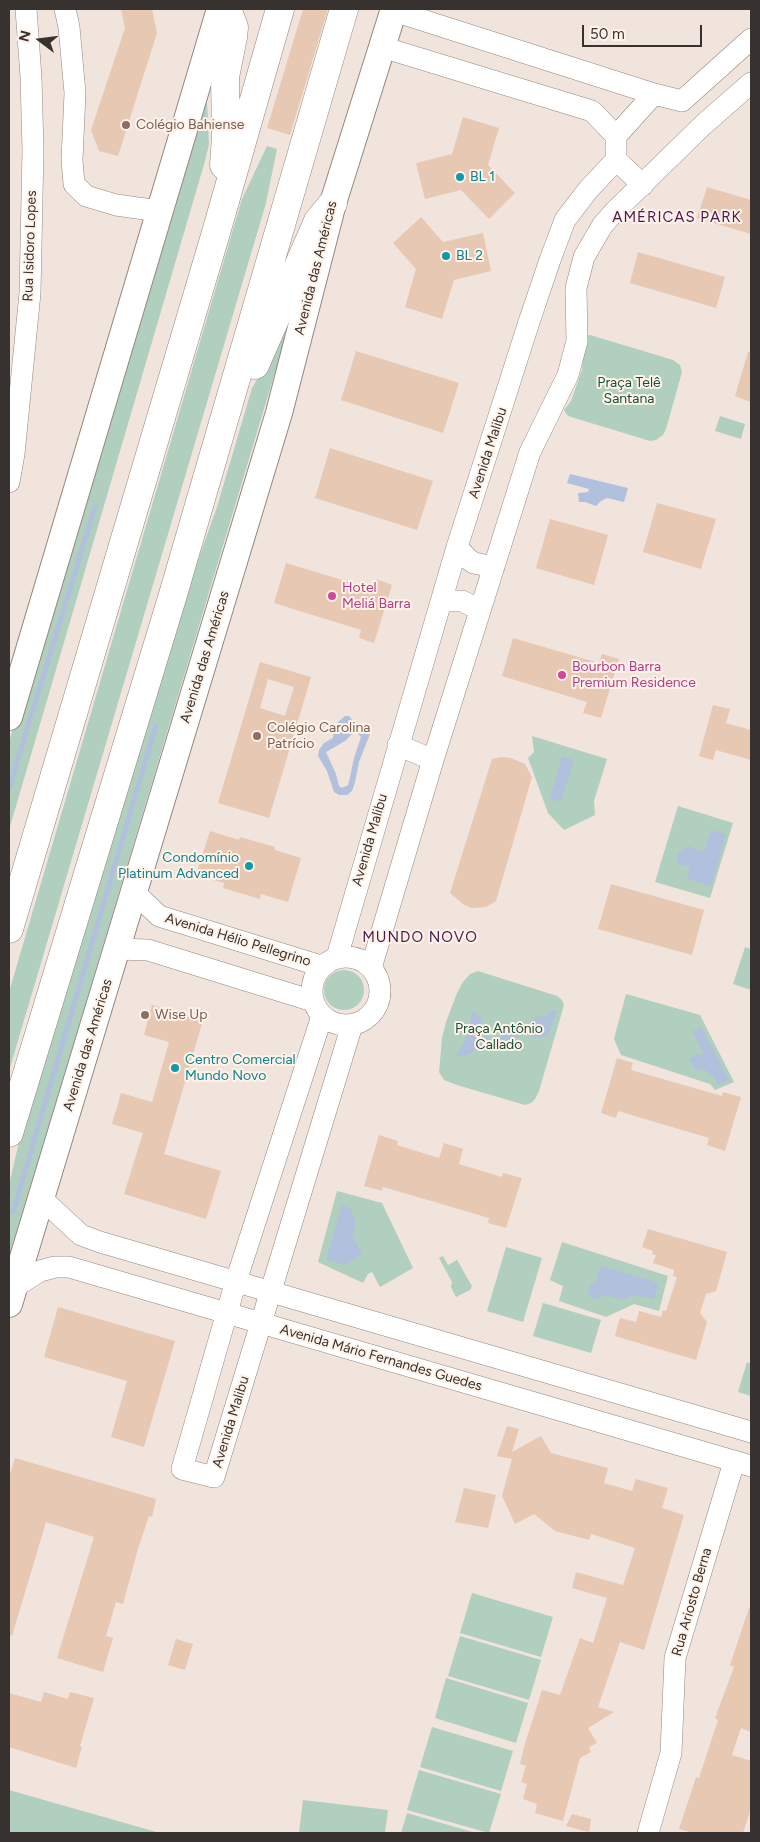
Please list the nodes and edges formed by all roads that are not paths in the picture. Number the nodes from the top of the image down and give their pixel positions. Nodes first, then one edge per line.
1 (26, 9) edge
2 (66, 9) edge
3 (220, 9) edge
4 (227, 9) edge
5 (280, 9) edge
6 (344, 9) edge
7 (394, 10) edge
8 (751, 39) edge
9 (382, 46) junction
10 (751, 83) edge
11 (654, 94) junction
12 (682, 101) junction
13 (703, 125) junction
14 (616, 136) junction
15 (616, 160) junction
16 (643, 185) junction
17 (332, 202) junction
18 (159, 211) junction
19 (215, 236) junction
20 (224, 420) junction
21 (9, 482) edge
22 (457, 547) junction
23 (494, 568) junction
24 (442, 601) junction
25 (480, 610) junction
26 (9, 717) edge
27 (398, 745) junction
28 (433, 760) junction
29 (134, 892) junction
30 (9, 929) edge
31 (117, 949) junction
32 (329, 962) junction
33 (371, 968) junction
34 (317, 1009) junction
35 (352, 1025) junction
36 (9, 1133) edge
37 (41, 1198) junction
38 (236, 1281) junction
39 (271, 1292) junction
40 (11, 1296) edge
41 (227, 1313) junction
42 (262, 1323) junction
43 (751, 1432) edge
44 (742, 1464) edge
45 (648, 1833) edge

1 - 21 street, Rua Isidoro Lopes
2 - 18 street
3 - 18 main road
4 - 19 highway
5 - 19 highway
6 - 20 highway
7 - 9 main road, Avenida das Américas
7 - 11 street
8 - 12 street
9 - 14 street
9 - 17 main road, Avenida das Américas
10 - 13 street
11 - 12 street
11 - 14 street
12 - 13 street
13 - 16 street
14 - 15 street
15 - 16 street
15 - 22 street, Avenida Malibu
16 - 23 street
17 - 20 highway
17 - 29 main road, Avenida das Américas
18 - 26 main road
19 - 30 highway
20 - 36 highway
22 - 23 street
22 - 24 street, Avenida Malibu
23 - 25 street
24 - 25 street
24 - 27 street, Avenida Malibu
25 - 28 street
27 - 28 street
27 - 32 street, Avenida Malibu
28 - 33 street
29 - 31 main road, Avenida das Américas
29 - 32 street, Avenida Hélio Pellegrino
31 - 34 street
31 - 37 main road, Avenida das Américas
32 - 33 street
32 - 34 street
33 - 35 street
34 - 35 street
34 - 38 street, Avenida Malibu
35 - 39 street, Avenida Malibu
37 - 38 street
37 - 40 main road, Avenida das Américas
38 - 39 street
38 - 41 street, Avenida Malibu
39 - 42 street, Avenida Malibu
39 - 43 street
40 - 41 street, Avenida Mário Fernandes Guedes
41 - 42 street, Avenida Mário Fernandes Guedes
41 - 42 street, Avenida Malibu
42 - 44 street, Avenida Mário Fernandes Guedes
44 - 45 street, Rua Ariosto Berna

